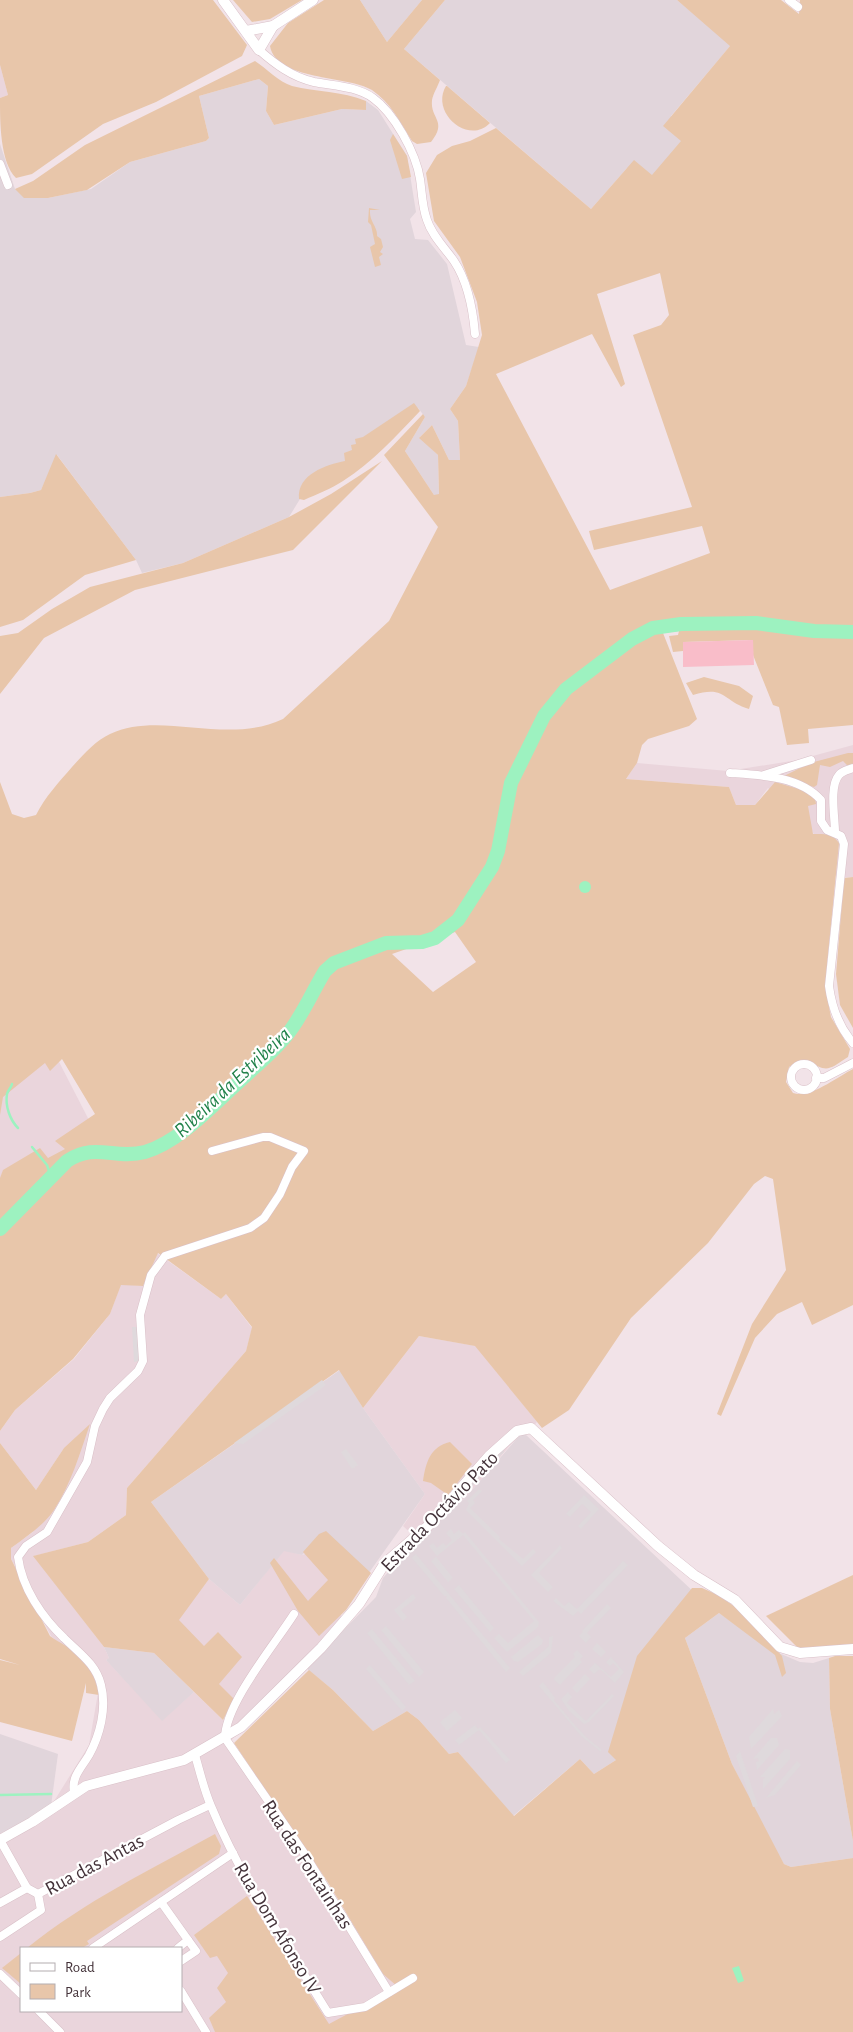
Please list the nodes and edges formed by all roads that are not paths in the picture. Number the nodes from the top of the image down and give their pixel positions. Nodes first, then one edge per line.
1 (223, 0) edge
2 (313, 0) edge
3 (789, 0) edge
4 (798, 7) dead end
5 (273, 26) junction
6 (246, 31) junction
7 (259, 50) junction
8 (0, 164) edge
9 (8, 185) dead end
10 (475, 334) dead end
11 (811, 760) dead end
12 (853, 768) edge
13 (730, 774) dead end
14 (764, 776) junction
15 (835, 832) junction
16 (853, 1043) edge
17 (853, 1063) edge
18 (816, 1078) dead end
19 (212, 1151) dead end
20 (294, 1614) dead end
21 (853, 1649) edge
22 (225, 1738) junction
23 (195, 1755) junction
24 (74, 1792) junction
25 (210, 1805) junction
26 (0, 1840) edge
27 (233, 1853) junction
28 (27, 1888) junction
29 (38, 1894) junction
30 (161, 1902) junction
31 (0, 1903) edge
32 (0, 1937) edge
33 (188, 1940) junction
34 (94, 1947) edge
35 (179, 1947) edge
36 (182, 1960) edge
37 (0, 1974) edge
38 (413, 1978) dead end
39 (389, 1992) junction
40 (20, 1993) edge
41 (182, 1993) edge
42 (39, 2012) edge
43 (60, 2032) edge
44 (206, 2032) edge

1 - 6 street
2 - 5 street
3 - 4 street
5 - 6 street
5 - 7 street
6 - 7 street
7 - 10 street
8 - 9 street
11 - 14 street
12 - 15 street
13 - 14 street
14 - 15 street
15 - 16 street
17 - 18 street
19 - 24 street
20 - 22 street
21 - 22 street, Estrada Octávio Pato
22 - 23 street, Estrada Octávio Pato
22 - 39 street, Rua das Fontainhas
23 - 24 street, Estrada Octávio Pato
23 - 25 street, Rua Dom Afonso IV
24 - 26 street, Estrada Octávio Pato
25 - 27 street, Rua Dom Afonso IV
25 - 29 street, Rua das Antas
26 - 28 street
27 - 30 street
27 - 39 street, Rua Dom Afonso IV
28 - 29 street
28 - 31 street
29 - 32 street, Rua das Antas
30 - 33 street
30 - 34 street
33 - 35 street
33 - 36 street
37 - 40 street
38 - 39 street, Rua Dom Afonso IV
41 - 44 street
42 - 43 street

